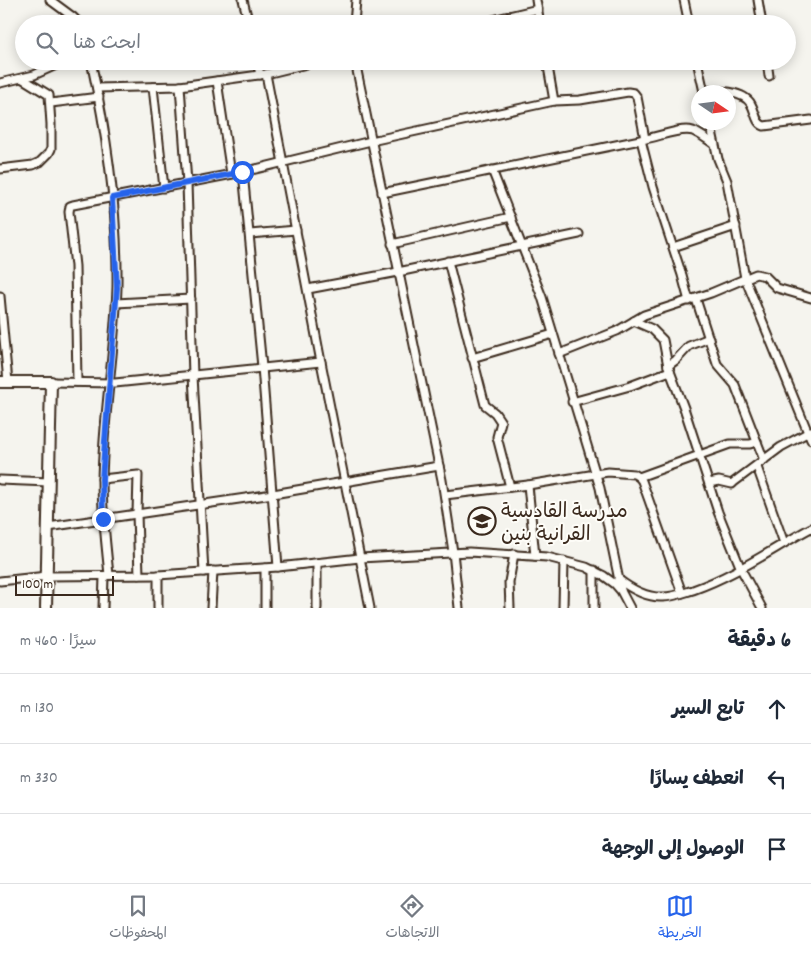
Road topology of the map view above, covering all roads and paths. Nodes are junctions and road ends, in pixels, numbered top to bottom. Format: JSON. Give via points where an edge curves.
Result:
{"nodes":[{"id":1,"x":50,"y":0,"type":"edge"},
{"id":2,"x":243,"y":0,"type":"edge"},
{"id":3,"x":356,"y":0,"type":"edge"},
{"id":4,"x":536,"y":0,"type":"edge"},
{"id":5,"x":684,"y":0,"type":"edge"},
{"id":6,"x":758,"y":0,"type":"edge"},
{"id":7,"x":538,"y":9,"type":"junction"},
{"id":8,"x":69,"y":15,"type":"edge"},
{"id":9,"x":246,"y":15,"type":"edge"},
{"id":10,"x":355,"y":15,"type":"edge"},
{"id":11,"x":513,"y":15,"type":"edge"},
{"id":12,"x":539,"y":15,"type":"edge"},
{"id":13,"x":687,"y":15,"type":"edge"},
{"id":14,"x":760,"y":15,"type":"edge"},
{"id":15,"x":44,"y":70,"type":"edge"},
{"id":16,"x":93,"y":70,"type":"edge"},
{"id":17,"x":261,"y":70,"type":"edge"},
{"id":18,"x":283,"y":70,"type":"edge"},
{"id":19,"x":357,"y":70,"type":"edge"},
{"id":20,"x":549,"y":70,"type":"edge"},
{"id":21,"x":699,"y":70,"type":"edge"},
{"id":22,"x":768,"y":70,"type":"edge"},
{"id":23,"x":263,"y":75,"type":"junction"},
{"id":24,"x":769,"y":76,"type":"dead end"},
{"id":25,"x":23,"y":79,"type":"junction"},
{"id":26,"x":217,"y":81,"type":"junction"},
{"id":27,"x":0,"y":83,"type":"edge"},
{"id":28,"x":702,"y":85,"type":"edge"},
{"id":29,"x":180,"y":86,"type":"junction"},
{"id":30,"x":153,"y":87,"type":"junction"},
{"id":31,"x":97,"y":88,"type":"junction"},
{"id":32,"x":736,"y":95,"type":"edge"},
{"id":33,"x":99,"y":97,"type":"junction"},
{"id":34,"x":554,"y":101,"type":"junction"},
{"id":35,"x":51,"y":103,"type":"junction"},
{"id":36,"x":811,"y":120,"type":"edge"},
{"id":37,"x":711,"y":130,"type":"edge"},
{"id":38,"x":643,"y":139,"type":"junction"},
{"id":39,"x":371,"y":141,"type":"junction"},
{"id":40,"x":714,"y":144,"type":"junction"},
{"id":41,"x":283,"y":162,"type":"junction"},
{"id":42,"x":0,"y":169,"type":"edge"},
{"id":43,"x":492,"y":170,"type":"junction"},
{"id":44,"x":242,"y":172,"type":"junction"},
{"id":45,"x":231,"y":174,"type":"junction"},
{"id":46,"x":188,"y":183,"type":"junction"},
{"id":47,"x":164,"y":188,"type":"junction"},
{"id":48,"x":382,"y":193,"type":"junction"},
{"id":49,"x":112,"y":198,"type":"junction"},
{"id":50,"x":511,"y":217,"type":"junction"},
{"id":51,"x":736,"y":226,"type":"junction"},
{"id":52,"x":296,"y":230,"type":"junction"},
{"id":53,"x":250,"y":234,"type":"junction"},
{"id":54,"x":579,"y":234,"type":"dead end"},
{"id":55,"x":392,"y":244,"type":"junction"},
{"id":56,"x":523,"y":246,"type":"junction"},
{"id":57,"x":673,"y":247,"type":"junction"},
{"id":58,"x":448,"y":261,"type":"junction"},
{"id":59,"x":398,"y":272,"type":"junction"},
{"id":60,"x":746,"y":278,"type":"junction"},
{"id":61,"x":308,"y":289,"type":"junction"},
{"id":62,"x":0,"y":296,"type":"edge"},
{"id":63,"x":811,"y":298,"type":"edge"},
{"id":64,"x":191,"y":299,"type":"junction"},
{"id":65,"x":693,"y":300,"type":"junction"},
{"id":66,"x":116,"y":303,"type":"junction"},
{"id":67,"x":634,"y":321,"type":"junction"},
{"id":68,"x":553,"y":334,"type":"junction"},
{"id":69,"x":709,"y":338,"type":"junction"},
{"id":70,"x":559,"y":354,"type":"junction"},
{"id":71,"x":472,"y":358,"type":"junction"},
{"id":72,"x":321,"y":362,"type":"junction"},
{"id":73,"x":262,"y":367,"type":"junction"},
{"id":74,"x":669,"y":368,"type":"junction"},
{"id":75,"x":193,"y":376,"type":"junction"},
{"id":76,"x":4,"y":382,"type":"edge"},
{"id":77,"x":51,"y":382,"type":"junction"},
{"id":78,"x":77,"y":382,"type":"junction"},
{"id":79,"x":108,"y":383,"type":"junction"},
{"id":80,"x":572,"y":402,"type":"junction"},
{"id":81,"x":809,"y":431,"type":"edge"},
{"id":82,"x":811,"y":440,"type":"edge"},
{"id":83,"x":757,"y":442,"type":"junction"},
{"id":84,"x":700,"y":456,"type":"junction"},
{"id":85,"x":764,"y":460,"type":"junction"},
{"id":86,"x":439,"y":466,"type":"junction"},
{"id":87,"x":757,"y":467,"type":"junction"},
{"id":88,"x":596,"y":474,"type":"junction"},
{"id":89,"x":639,"y":477,"type":"junction"},
{"id":90,"x":102,"y":479,"type":"junction"},
{"id":91,"x":0,"y":480,"type":"edge"},
{"id":92,"x":49,"y":482,"type":"junction"},
{"id":93,"x":345,"y":482,"type":"junction"},
{"id":94,"x":709,"y":483,"type":"junction"},
{"id":95,"x":528,"y":485,"type":"junction"},
{"id":96,"x":510,"y":487,"type":"junction"},
{"id":97,"x":272,"y":494,"type":"junction"},
{"id":98,"x":445,"y":495,"type":"junction"},
{"id":99,"x":200,"y":504,"type":"junction"},
{"id":100,"x":137,"y":514,"type":"junction"},
{"id":101,"x":103,"y":519,"type":"junction"},
{"id":102,"x":48,"y":527,"type":"junction"},
{"id":103,"x":811,"y":528,"type":"edge"},
{"id":104,"x":784,"y":543,"type":"junction"},
{"id":105,"x":453,"y":552,"type":"junction"},
{"id":106,"x":514,"y":554,"type":"junction"},
{"id":107,"x":535,"y":556,"type":"junction"},
{"id":108,"x":360,"y":558,"type":"junction"},
{"id":109,"x":564,"y":561,"type":"junction"},
{"id":110,"x":317,"y":563,"type":"junction"},
{"id":111,"x":278,"y":567,"type":"junction"},
{"id":112,"x":265,"y":568,"type":"junction"},
{"id":113,"x":742,"y":569,"type":"junction"},
{"id":114,"x":594,"y":570,"type":"junction"},
{"id":115,"x":213,"y":571,"type":"junction"},
{"id":116,"x":204,"y":572,"type":"junction"},
{"id":117,"x":158,"y":575,"type":"junction"},
{"id":118,"x":47,"y":576,"type":"junction"},
{"id":119,"x":107,"y":576,"type":"junction"},
{"id":120,"x":139,"y":576,"type":"junction"},
{"id":121,"x":618,"y":579,"type":"junction"},
{"id":122,"x":0,"y":581,"type":"edge"},
{"id":123,"x":621,"y":591,"type":"junction"},
{"id":124,"x":682,"y":593,"type":"junction"},
{"id":125,"x":46,"y":608,"type":"edge"},
{"id":126,"x":103,"y":608,"type":"edge"},
{"id":127,"x":158,"y":608,"type":"edge"},
{"id":128,"x":211,"y":608,"type":"edge"},
{"id":129,"x":265,"y":608,"type":"edge"},
{"id":130,"x":317,"y":608,"type":"edge"},
{"id":131,"x":370,"y":608,"type":"edge"},
{"id":132,"x":459,"y":608,"type":"edge"},
{"id":133,"x":510,"y":608,"type":"edge"},
{"id":134,"x":563,"y":608,"type":"edge"},
{"id":135,"x":594,"y":608,"type":"edge"},
{"id":136,"x":630,"y":608,"type":"edge"},
{"id":137,"x":762,"y":608,"type":"edge"}],
"edges":[{"from":1,"to":8,"type":"street"},
{"from":2,"to":9,"type":"street"},
{"from":3,"to":10,"type":"street"},
{"from":4,"to":7,"type":"street"},
{"from":5,"to":13,"type":"street"},
{"from":6,"to":14,"type":"street"},
{"from":7,"to":11,"type":"street"},
{"from":7,"to":12,"type":"street"},
{"from":15,"to":25,"type":"street"},
{"from":16,"to":31,"type":"street"},
{"from":17,"to":23,"type":"street"},
{"from":18,"to":23,"type":"street"},
{"from":19,"to":39,"type":"street"},
{"from":20,"to":34,"type":"street"},
{"from":21,"to":28,"type":"street"},
{"from":22,"to":24,"type":"street"},
{"from":23,"to":26,"type":"street"},
{"from":23,"to":41,"type":"street"},
{"from":25,"to":27,"type":"street"},
{"from":25,"to":35,"type":"street","via":[[46,92]]},
{"from":26,"to":29,"type":"street"},
{"from":26,"to":45,"type":"street"},
{"from":29,"to":30,"type":"street"},
{"from":29,"to":46,"type":"street"},
{"from":30,"to":31,"type":"street"},
{"from":30,"to":47,"type":"street"},
{"from":31,"to":33,"type":"street"},
{"from":32,"to":36,"type":"street","via":[[751,102],[760,125]]},
{"from":33,"to":35,"type":"street"},
{"from":33,"to":49,"type":"street"},
{"from":34,"to":38,"type":"street","via":[[634,93]]},
{"from":34,"to":39,"type":"street"},
{"from":35,"to":42,"type":"street","via":[[49,152],[33,165]]},
{"from":37,"to":40,"type":"street"},
{"from":38,"to":40,"type":"street","via":[[689,130]]},
{"from":38,"to":43,"type":"street"},
{"from":38,"to":57,"type":"street","via":[[653,187]]},
{"from":39,"to":41,"type":"street"},
{"from":39,"to":48,"type":"street"},
{"from":40,"to":51,"type":"street","via":[[728,181]]},
{"from":41,"to":44,"type":"street"},
{"from":41,"to":52,"type":"street"},
{"from":43,"to":48,"type":"street"},
{"from":43,"to":50,"type":"street"},
{"from":44,"to":45,"type":"street"},
{"from":44,"to":53,"type":"street"},
{"from":45,"to":46,"type":"street"},
{"from":46,"to":47,"type":"street"},
{"from":46,"to":64,"type":"street"},
{"from":47,"to":49,"type":"street"},
{"from":48,"to":55,"type":"street"},
{"from":49,"to":66,"type":"street"},
{"from":49,"to":78,"type":"street","via":[[76,204],[69,209],[75,266]]},
{"from":50,"to":55,"type":"street"},
{"from":50,"to":56,"type":"street"},
{"from":51,"to":57,"type":"street"},
{"from":51,"to":60,"type":"street"},
{"from":52,"to":53,"type":"street"},
{"from":52,"to":61,"type":"street"},
{"from":53,"to":73,"type":"street"},
{"from":54,"to":56,"type":"street"},
{"from":55,"to":59,"type":"street"},
{"from":56,"to":58,"type":"street"},
{"from":56,"to":68,"type":"street"},
{"from":57,"to":65,"type":"street"},
{"from":58,"to":59,"type":"street"},
{"from":58,"to":71,"type":"street"},
{"from":59,"to":61,"type":"street"},
{"from":59,"to":86,"type":"street"},
{"from":60,"to":63,"type":"street","via":[[762,274],[777,288]]},
{"from":60,"to":65,"type":"street"},
{"from":60,"to":81,"type":"street"},
{"from":61,"to":72,"type":"street"},
{"from":62,"to":76,"type":"street"},
{"from":64,"to":66,"type":"street"},
{"from":64,"to":75,"type":"street"},
{"from":65,"to":67,"type":"street"},
{"from":65,"to":69,"type":"street"},
{"from":66,"to":79,"type":"street"},
{"from":67,"to":70,"type":"street"},
{"from":67,"to":74,"type":"street","via":[[652,329],[663,340]]},
{"from":68,"to":70,"type":"street"},
{"from":68,"to":71,"type":"street"},
{"from":69,"to":74,"type":"street","via":[[689,346]]},
{"from":69,"to":83,"type":"street","via":[[717,364],[739,393]]},
{"from":70,"to":80,"type":"street"},
{"from":71,"to":96,"type":"street","via":[[485,405],[501,422],[497,437]]},
{"from":72,"to":73,"type":"street"},
{"from":72,"to":93,"type":"street"},
{"from":73,"to":75,"type":"street"},
{"from":73,"to":97,"type":"street"},
{"from":74,"to":80,"type":"street","via":[[630,386]]},
{"from":74,"to":84,"type":"street"},
{"from":75,"to":79,"type":"street"},
{"from":75,"to":99,"type":"street"},
{"from":76,"to":77,"type":"street"},
{"from":77,"to":78,"type":"street"},
{"from":77,"to":92,"type":"street"},
{"from":78,"to":79,"type":"street"},
{"from":79,"to":90,"type":"street"},
{"from":80,"to":88,"type":"street"},
{"from":81,"to":82,"type":"street"},
{"from":81,"to":85,"type":"street","via":[[784,444]]},
{"from":83,"to":84,"type":"street","via":[[730,444]]},
{"from":83,"to":85,"type":"street"},
{"from":84,"to":89,"type":"street"},
{"from":84,"to":94,"type":"street"},
{"from":85,"to":87,"type":"street"},
{"from":86,"to":93,"type":"street"},
{"from":86,"to":98,"type":"street"},
{"from":87,"to":94,"type":"street","via":[[732,484]]},
{"from":87,"to":104,"type":"street"},
{"from":88,"to":89,"type":"street","via":[[620,472]]},
{"from":88,"to":95,"type":"street"},
{"from":88,"to":121,"type":"street"},
{"from":89,"to":124,"type":"street"},
{"from":90,"to":100,"type":"street","via":[[138,475]]},
{"from":90,"to":101,"type":"street"},
{"from":91,"to":92,"type":"street"},
{"from":92,"to":102,"type":"street"},
{"from":93,"to":97,"type":"street"},
{"from":93,"to":108,"type":"street"},
{"from":94,"to":113,"type":"street"},
{"from":95,"to":96,"type":"street"},
{"from":95,"to":107,"type":"street"},
{"from":96,"to":98,"type":"street"},
{"from":97,"to":99,"type":"street"},
{"from":97,"to":111,"type":"street"},
{"from":98,"to":105,"type":"street"},
{"from":99,"to":100,"type":"street"},
{"from":99,"to":116,"type":"street"},
{"from":100,"to":101,"type":"street"},
{"from":100,"to":120,"type":"street"},
{"from":101,"to":102,"type":"street"},
{"from":101,"to":119,"type":"street"},
{"from":102,"to":118,"type":"street"},
{"from":103,"to":104,"type":"street"},
{"from":104,"to":113,"type":"street"},
{"from":105,"to":106,"type":"street"},
{"from":105,"to":108,"type":"street"},
{"from":105,"to":132,"type":"street"},
{"from":106,"to":107,"type":"street"},
{"from":106,"to":133,"type":"street","via":[[509,582]]},
{"from":107,"to":109,"type":"street"},
{"from":108,"to":110,"type":"street"},
{"from":108,"to":131,"type":"street"},
{"from":109,"to":114,"type":"street"},
{"from":109,"to":134,"type":"street"},
{"from":110,"to":111,"type":"street"},
{"from":110,"to":130,"type":"street"},
{"from":111,"to":112,"type":"street"},
{"from":112,"to":115,"type":"street"},
{"from":112,"to":129,"type":"street"},
{"from":113,"to":124,"type":"street"},
{"from":113,"to":137,"type":"street"},
{"from":114,"to":123,"type":"street"},
{"from":114,"to":135,"type":"street"},
{"from":115,"to":116,"type":"street"},
{"from":115,"to":128,"type":"street"},
{"from":116,"to":117,"type":"street"},
{"from":117,"to":120,"type":"street"},
{"from":117,"to":127,"type":"street"},
{"from":118,"to":119,"type":"street"},
{"from":118,"to":122,"type":"street"},
{"from":118,"to":125,"type":"street"},
{"from":119,"to":120,"type":"street"},
{"from":119,"to":126,"type":"street"},
{"from":121,"to":123,"type":"street"},
{"from":121,"to":124,"type":"street","via":[[650,596]]},
{"from":123,"to":136,"type":"street"}]}
